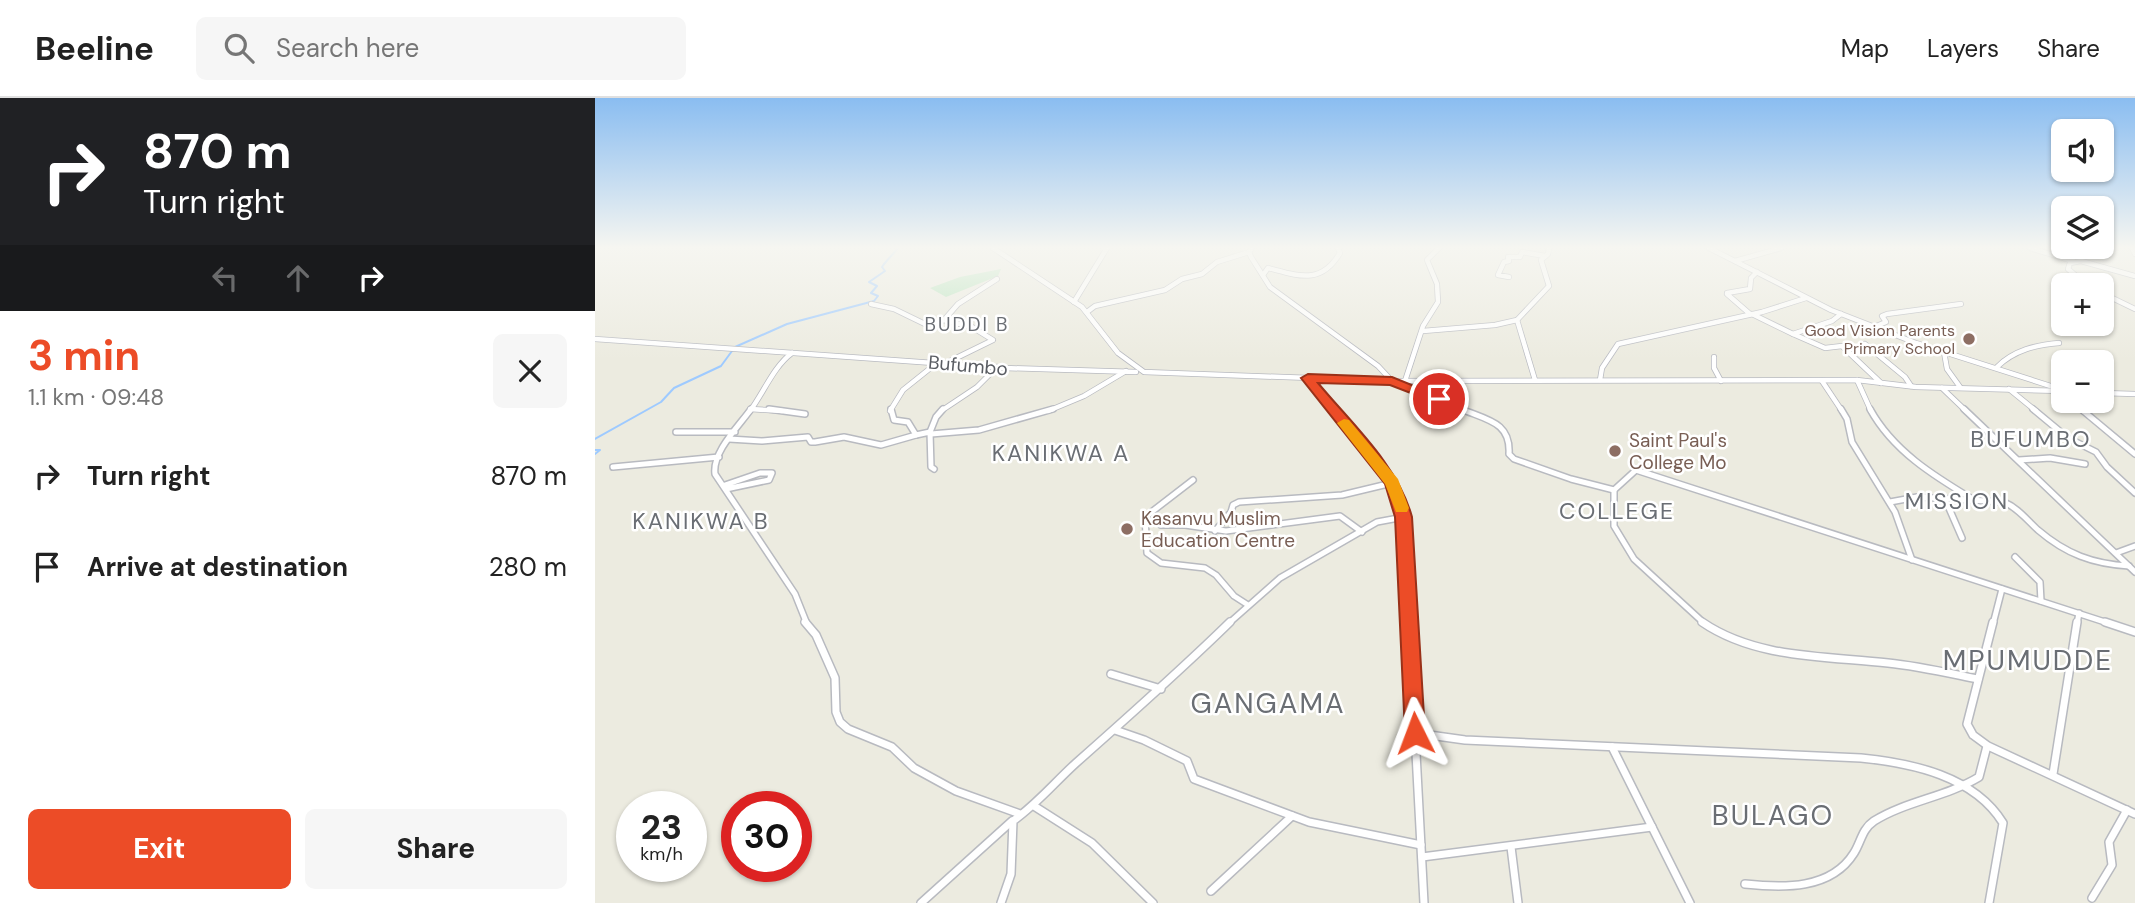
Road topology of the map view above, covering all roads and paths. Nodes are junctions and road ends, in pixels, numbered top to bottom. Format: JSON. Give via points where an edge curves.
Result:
{"nodes":[{"id":1,"x":986,"y":286,"type":"edge"},
{"id":2,"x":1049,"y":286,"type":"edge"},
{"id":3,"x":1084,"y":286,"type":"edge"},
{"id":4,"x":1171,"y":286,"type":"edge"},
{"id":5,"x":1269,"y":286,"type":"edge"},
{"id":6,"x":1437,"y":286,"type":"edge"},
{"id":7,"x":1549,"y":286,"type":"edge"},
{"id":8,"x":1750,"y":286,"type":"edge"},
{"id":9,"x":1783,"y":286,"type":"edge"},
{"id":10,"x":1806,"y":298,"type":"junction"},
{"id":11,"x":2114,"y":299,"type":"edge"},
{"id":12,"x":1074,"y":302,"type":"junction"},
{"id":13,"x":871,"y":304,"type":"dead end"},
{"id":14,"x":1961,"y":304,"type":"dead end"},
{"id":15,"x":2135,"y":309,"type":"edge"},
{"id":16,"x":1087,"y":312,"type":"junction"},
{"id":17,"x":1751,"y":314,"type":"junction"},
{"id":18,"x":1840,"y":314,"type":"junction"},
{"id":19,"x":944,"y":320,"type":"junction"},
{"id":20,"x":1517,"y":320,"type":"junction"},
{"id":21,"x":1874,"y":327,"type":"junction"},
{"id":22,"x":1423,"y":331,"type":"junction"},
{"id":23,"x":1793,"y":334,"type":"junction"},
{"id":24,"x":595,"y":339,"type":"edge"},
{"id":25,"x":2059,"y":343,"type":"dead end"},
{"id":26,"x":1865,"y":344,"type":"dead end"},
{"id":27,"x":1944,"y":352,"type":"junction"},
{"id":28,"x":792,"y":353,"type":"junction"},
{"id":29,"x":1714,"y":357,"type":"dead end"},
{"id":30,"x":938,"y":362,"type":"junction"},
{"id":31,"x":946,"y":363,"type":"junction"},
{"id":32,"x":997,"y":367,"type":"junction"},
{"id":33,"x":1997,"y":367,"type":"junction"},
{"id":34,"x":1126,"y":371,"type":"junction"},
{"id":35,"x":1144,"y":372,"type":"junction"},
{"id":36,"x":1308,"y":378,"type":"junction"},
{"id":37,"x":1535,"y":380,"type":"junction"},
{"id":38,"x":1600,"y":380,"type":"junction"},
{"id":39,"x":1857,"y":380,"type":"junction"},
{"id":40,"x":1392,"y":381,"type":"junction"},
{"id":41,"x":1405,"y":381,"type":"junction"},
{"id":42,"x":1721,"y":381,"type":"junction"},
{"id":43,"x":1822,"y":381,"type":"junction"},
{"id":44,"x":1881,"y":383,"type":"junction"},
{"id":45,"x":1911,"y":386,"type":"junction"},
{"id":46,"x":1941,"y":387,"type":"junction"},
{"id":47,"x":1960,"y":387,"type":"junction"},
{"id":48,"x":2051,"y":387,"type":"edge"},
{"id":49,"x":2009,"y":389,"type":"junction"},
{"id":50,"x":2051,"y":391,"type":"edge"},
{"id":51,"x":2114,"y":394,"type":"edge"},
{"id":52,"x":2125,"y":394,"type":"joint"},
{"id":53,"x":2135,"y":394,"type":"edge"},
{"id":54,"x":750,"y":409,"type":"junction"},
{"id":55,"x":2085,"y":413,"type":"edge"},
{"id":56,"x":805,"y":414,"type":"dead end"},
{"id":57,"x":676,"y":432,"type":"dead end"},
{"id":58,"x":735,"y":432,"type":"junction"},
{"id":59,"x":930,"y":433,"type":"junction"},
{"id":60,"x":916,"y":435,"type":"junction"},
{"id":61,"x":729,"y":439,"type":"junction"},
{"id":62,"x":2135,"y":454,"type":"edge"},
{"id":63,"x":719,"y":457,"type":"junction"},
{"id":64,"x":2018,"y":460,"type":"junction"},
{"id":65,"x":2085,"y":464,"type":"dead end"},
{"id":66,"x":613,"y":467,"type":"dead end"},
{"id":67,"x":934,"y":469,"type":"dead end"},
{"id":68,"x":1193,"y":480,"type":"dead end"},
{"id":69,"x":1392,"y":483,"type":"junction"},
{"id":70,"x":726,"y":487,"type":"junction"},
{"id":71,"x":1614,"y":490,"type":"junction"},
{"id":72,"x":2135,"y":493,"type":"edge"},
{"id":73,"x":1945,"y":499,"type":"junction"},
{"id":74,"x":1974,"y":500,"type":"junction"},
{"id":75,"x":1890,"y":502,"type":"junction"},
{"id":76,"x":1403,"y":517,"type":"junction"},
{"id":77,"x":1161,"y":525,"type":"dead end"},
{"id":78,"x":1216,"y":531,"type":"junction"},
{"id":79,"x":1362,"y":532,"type":"junction"},
{"id":80,"x":1962,"y":538,"type":"dead end"},
{"id":81,"x":2135,"y":545,"type":"edge"},
{"id":82,"x":2116,"y":553,"type":"junction"},
{"id":83,"x":2015,"y":557,"type":"dead end"},
{"id":84,"x":1912,"y":560,"type":"junction"},
{"id":85,"x":2129,"y":566,"type":"junction"},
{"id":86,"x":2135,"y":572,"type":"edge"},
{"id":87,"x":2002,"y":589,"type":"junction"},
{"id":88,"x":2041,"y":601,"type":"junction"},
{"id":89,"x":1248,"y":605,"type":"junction"},
{"id":90,"x":2078,"y":613,"type":"junction"},
{"id":91,"x":2135,"y":632,"type":"edge"},
{"id":92,"x":1111,"y":674,"type":"dead end"},
{"id":93,"x":1978,"y":679,"type":"junction"},
{"id":94,"x":1161,"y":689,"type":"junction"},
{"id":95,"x":1115,"y":730,"type":"junction"},
{"id":96,"x":1415,"y":733,"type":"junction"},
{"id":97,"x":1987,"y":746,"type":"junction"},
{"id":98,"x":1612,"y":747,"type":"junction"},
{"id":99,"x":2053,"y":774,"type":"junction"},
{"id":100,"x":1967,"y":786,"type":"junction"},
{"id":101,"x":1034,"y":806,"type":"junction"},
{"id":102,"x":2131,"y":812,"type":"edge"},
{"id":103,"x":1020,"y":814,"type":"junction"},
{"id":104,"x":1292,"y":816,"type":"junction"},
{"id":105,"x":1013,"y":821,"type":"junction"},
{"id":106,"x":1652,"y":827,"type":"junction"},
{"id":107,"x":1421,"y":845,"type":"junction"},
{"id":108,"x":1511,"y":846,"type":"junction"},
{"id":109,"x":1422,"y":857,"type":"junction"},
{"id":110,"x":1745,"y":884,"type":"dead end"},
{"id":111,"x":1211,"y":891,"type":"dead end"},
{"id":112,"x":2092,"y":898,"type":"dead end"},
{"id":113,"x":921,"y":903,"type":"edge"},
{"id":114,"x":1001,"y":903,"type":"edge"},
{"id":115,"x":1153,"y":903,"type":"edge"},
{"id":116,"x":1424,"y":903,"type":"edge"},
{"id":117,"x":1518,"y":903,"type":"edge"},
{"id":118,"x":1690,"y":903,"type":"edge"},
{"id":119,"x":1989,"y":903,"type":"edge"}],
"edges":[{"from":1,"to":19,"type":"street","via":[[947,312]]},
{"from":2,"to":12,"type":"street"},
{"from":3,"to":12,"type":"street"},
{"from":4,"to":16,"type":"street"},
{"from":5,"to":40,"type":"street"},
{"from":6,"to":22,"type":"street","via":[[1438,302]]},
{"from":7,"to":20,"type":"street"},
{"from":8,"to":17,"type":"street","via":[[1727,293]]},
{"from":9,"to":10,"type":"street"},
{"from":10,"to":17,"type":"street"},
{"from":10,"to":18,"type":"street"},
{"from":11,"to":15,"type":"street"},
{"from":12,"to":16,"type":"street"},
{"from":13,"to":19,"type":"street","via":[[927,325]]},
{"from":14,"to":21,"type":"street","via":[[1887,314],[1882,316],[1886,322]]},
{"from":16,"to":35,"type":"street","via":[[1126,364]]},
{"from":17,"to":23,"type":"street"},
{"from":17,"to":38,"type":"street","via":[[1618,344],[1602,368]]},
{"from":18,"to":21,"type":"street"},
{"from":18,"to":23,"type":"street"},
{"from":19,"to":31,"type":"street","via":[[972,327],[993,340]]},
{"from":20,"to":22,"type":"street"},
{"from":20,"to":37,"type":"street"},
{"from":21,"to":27,"type":"street"},
{"from":22,"to":41,"type":"street"},
{"from":23,"to":44,"type":"street","via":[[1825,348],[1842,346]]},
{"from":24,"to":28,"type":"street","name":"Bufumbo"},
{"from":25,"to":33,"type":"street","via":[[2032,347]]},
{"from":26,"to":45,"type":"street"},
{"from":27,"to":33,"type":"street"},
{"from":27,"to":47,"type":"street","via":[[1947,369]]},
{"from":28,"to":30,"type":"street","name":"Bufumbo"},
{"from":28,"to":54,"type":"street","via":[[779,362]]},
{"from":29,"to":42,"type":"street"},
{"from":30,"to":31,"type":"street","name":"Bufumbo"},
{"from":30,"to":60,"type":"street","via":[[891,406],[890,416],[908,422]]},
{"from":31,"to":32,"type":"street","name":"Bufumbo"},
{"from":32,"to":34,"type":"street","name":"Bufumbo"},
{"from":32,"to":59,"type":"street","via":[[980,385],[936,415]]},
{"from":33,"to":48,"type":"street"},
{"from":34,"to":35,"type":"street","name":"Bufumbo"},
{"from":34,"to":59,"type":"street","via":[[1101,390],[1029,418]]},
{"from":35,"to":36,"type":"street","name":"Bufumbo"},
{"from":36,"to":40,"type":"street","name":"Bufumbo"},
{"from":36,"to":69,"type":"street"},
{"from":37,"to":38,"type":"street","name":"Bufumbo"},
{"from":37,"to":41,"type":"street","name":"Bufumbo"},
{"from":38,"to":42,"type":"street","name":"Bufumbo"},
{"from":39,"to":43,"type":"street","name":"Bufumbo"},
{"from":39,"to":44,"type":"street","name":"Bufumbo"},
{"from":39,"to":74,"type":"street","via":[[1867,408],[1901,451]]},
{"from":40,"to":41,"type":"street","name":"Bufumbo"},
{"from":40,"to":71,"type":"street","via":[[1500,425],[1510,439],[1509,454],[1514,459]]},
{"from":42,"to":43,"type":"street","name":"Bufumbo"},
{"from":43,"to":75,"type":"street","via":[[1847,419],[1859,455]]},
{"from":44,"to":45,"type":"street","name":"Bufumbo"},
{"from":45,"to":46,"type":"street","name":"Bufumbo"},
{"from":46,"to":47,"type":"street","name":"Bufumbo"},
{"from":46,"to":64,"type":"street"},
{"from":47,"to":49,"type":"street","name":"Bufumbo"},
{"from":49,"to":50,"type":"street","name":"Bufumbo"},
{"from":49,"to":72,"type":"street","via":[[2068,438],[2096,452]]},
{"from":51,"to":52,"type":"street"},
{"from":52,"to":53,"type":"street"},
{"from":54,"to":56,"type":"street"},
{"from":54,"to":58,"type":"street"},
{"from":55,"to":62,"type":"street"},
{"from":57,"to":58,"type":"street"},
{"from":58,"to":61,"type":"street"},
{"from":59,"to":60,"type":"street"},
{"from":59,"to":67,"type":"street"},
{"from":60,"to":61,"type":"street","via":[[878,446],[841,437],[815,442],[808,437]]},
{"from":61,"to":63,"type":"street"},
{"from":63,"to":66,"type":"street"},
{"from":63,"to":70,"type":"street","via":[[714,471]]},
{"from":64,"to":65,"type":"street","via":[[2050,458]]},
{"from":64,"to":82,"type":"street"},
{"from":68,"to":89,"type":"street","via":[[1145,517],[1147,553],[1161,563],[1178,562],[1212,571],[1229,594]]},
{"from":69,"to":76,"type":"street"},
{"from":69,"to":78,"type":"street","via":[[1342,495],[1239,502]]},
{"from":70,"to":70,"type":"street","via":[[769,480],[772,473],[760,473]]},
{"from":70,"to":103,"type":"street","via":[[816,635],[831,666],[840,722],[892,747],[914,768],[949,788]]},
{"from":71,"to":84,"type":"street","via":[[1636,470]]},
{"from":71,"to":93,"type":"street","via":[[1614,526],[1634,559],[1703,623],[1727,638],[1780,652],[1892,663]]},
{"from":73,"to":74,"type":"street"},
{"from":73,"to":75,"type":"street","via":[[1912,497]]},
{"from":73,"to":80,"type":"street"},
{"from":74,"to":85,"type":"street","via":[[2008,503],[2057,547],[2085,561]]},
{"from":75,"to":84,"type":"street"},
{"from":76,"to":79,"type":"street","via":[[1383,520]]},
{"from":76,"to":96,"type":"street"},
{"from":77,"to":78,"type":"street"},
{"from":78,"to":79,"type":"street","via":[[1335,516],[1346,518]]},
{"from":79,"to":89,"type":"street","via":[[1290,572]]},
{"from":81,"to":82,"type":"street"},
{"from":82,"to":85,"type":"street"},
{"from":83,"to":88,"type":"street","via":[[2040,582]]},
{"from":84,"to":87,"type":"street"},
{"from":85,"to":86,"type":"street"},
{"from":87,"to":88,"type":"street"},
{"from":87,"to":93,"type":"street"},
{"from":88,"to":90,"type":"street"},
{"from":89,"to":94,"type":"street"},
{"from":90,"to":91,"type":"street"},
{"from":90,"to":99,"type":"street"},
{"from":92,"to":94,"type":"street"},
{"from":93,"to":97,"type":"street","via":[[1967,724]]},
{"from":94,"to":95,"type":"street"},
{"from":95,"to":101,"type":"street"},
{"from":95,"to":104,"type":"street","via":[[1187,761],[1194,779]]},
{"from":96,"to":98,"type":"street"},
{"from":96,"to":107,"type":"street"},
{"from":97,"to":99,"type":"street"},
{"from":97,"to":100,"type":"street","via":[[1982,772]]},
{"from":98,"to":100,"type":"street","via":[[1870,758]]},
{"from":98,"to":106,"type":"street"},
{"from":99,"to":102,"type":"street"},
{"from":100,"to":110,"type":"street","via":[[1870,823],[1854,854],[1829,876],[1775,887]]},
{"from":100,"to":119,"type":"street","via":[[1992,805],[2003,823]]},
{"from":101,"to":103,"type":"street"},
{"from":101,"to":115,"type":"street","via":[[1100,850]]},
{"from":102,"to":112,"type":"street","via":[[2109,842],[2112,865]]},
{"from":103,"to":105,"type":"street"},
{"from":104,"to":107,"type":"street"},
{"from":104,"to":111,"type":"street"},
{"from":105,"to":113,"type":"street"},
{"from":105,"to":114,"type":"street","via":[[1011,874]]},
{"from":106,"to":108,"type":"street"},
{"from":106,"to":118,"type":"street"},
{"from":107,"to":109,"type":"street"},
{"from":108,"to":109,"type":"street"},
{"from":108,"to":117,"type":"street"},
{"from":109,"to":116,"type":"street"}]}
